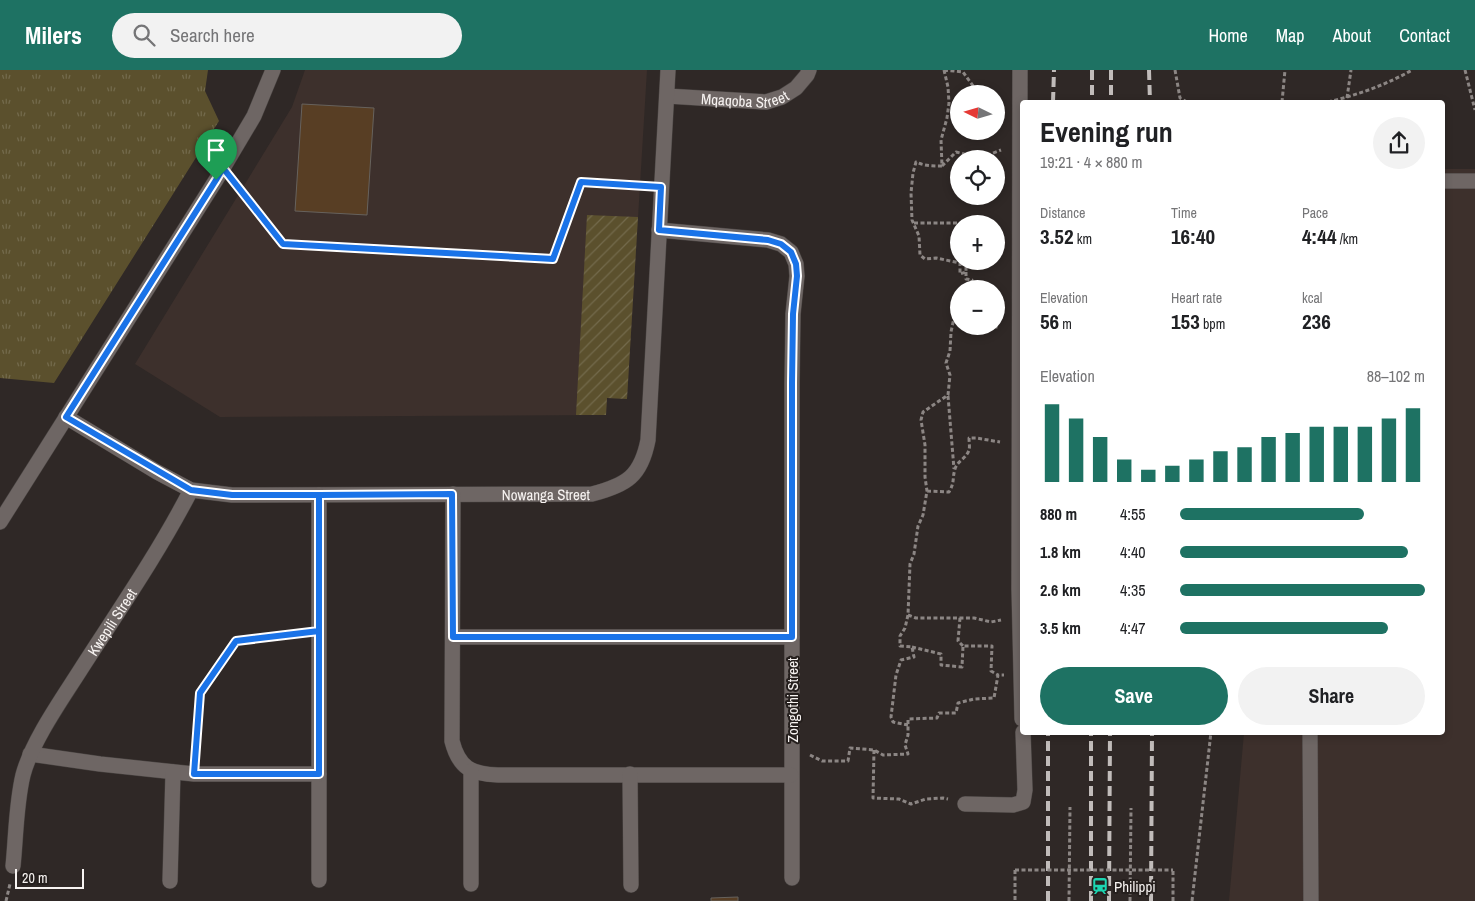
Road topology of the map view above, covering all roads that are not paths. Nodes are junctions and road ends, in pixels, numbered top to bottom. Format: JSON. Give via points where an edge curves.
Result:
{"nodes":[{"id":1,"x":273,"y":70,"type":"edge"},
{"id":2,"x":668,"y":70,"type":"edge"},
{"id":3,"x":809,"y":70,"type":"edge"},
{"id":4,"x":1020,"y":70,"type":"edge"},
{"id":5,"x":667,"y":96,"type":"junction"},
{"id":6,"x":1445,"y":181,"type":"edge"},
{"id":7,"x":1475,"y":182,"type":"edge"},
{"id":8,"x":659,"y":230,"type":"junction"},
{"id":9,"x":1020,"y":326,"type":"edge"},
{"id":10,"x":1020,"y":326,"type":"edge"},
{"id":11,"x":66,"y":417,"type":"junction"},
{"id":12,"x":1020,"y":441,"type":"edge"},
{"id":13,"x":1020,"y":441,"type":"edge"},
{"id":14,"x":191,"y":490,"type":"junction"},
{"id":15,"x":452,"y":494,"type":"junction"},
{"id":16,"x":319,"y":495,"type":"junction"},
{"id":17,"x":0,"y":522,"type":"edge"},
{"id":18,"x":1020,"y":622,"type":"edge"},
{"id":19,"x":453,"y":637,"type":"junction"},
{"id":20,"x":792,"y":637,"type":"junction"},
{"id":21,"x":1023,"y":735,"type":"edge"},
{"id":22,"x":1310,"y":735,"type":"edge"},
{"id":23,"x":30,"y":754,"type":"junction"},
{"id":24,"x":471,"y":771,"type":"junction"},
{"id":25,"x":173,"y":772,"type":"junction"},
{"id":26,"x":319,"y":774,"type":"junction"},
{"id":27,"x":630,"y":774,"type":"junction"},
{"id":28,"x":791,"y":775,"type":"junction"},
{"id":29,"x":965,"y":804,"type":"road end"},
{"id":30,"x":13,"y":866,"type":"dead end"},
{"id":31,"x":792,"y":878,"type":"dead end"},
{"id":32,"x":319,"y":880,"type":"dead end"},
{"id":33,"x":170,"y":881,"type":"dead end"},
{"id":34,"x":471,"y":884,"type":"dead end"},
{"id":35,"x":631,"y":885,"type":"dead end"},
{"id":36,"x":1311,"y":901,"type":"edge"}],
"edges":[{"from":1,"to":11,"type":"street","via":[[254,116],[223,168]]},
{"from":2,"to":5,"type":"street","name":"Nowanga Street"},
{"from":3,"to":5,"type":"street","name":"Mqaqoba Street","via":[[796,88],[766,102]]},
{"from":4,"to":9,"type":"street"},
{"from":5,"to":8,"type":"street","name":"Nowanga Street"},
{"from":6,"to":7,"type":"street"},
{"from":8,"to":15,"type":"street","name":"Nowanga Street","via":[[648,440],[645,457],[636,472],[610,490],[592,494]]},
{"from":8,"to":20,"type":"street","name":"Zongothi Street","via":[[768,240],[791,252],[796,264],[792,383]]},
{"from":10,"to":12,"type":"street"},
{"from":11,"to":14,"type":"street","name":"Nowanga Street"},
{"from":11,"to":17,"type":"street"},
{"from":13,"to":18,"type":"street"},
{"from":14,"to":16,"type":"street","name":"Nowanga Street","via":[[232,495]]},
{"from":14,"to":23,"type":"street","name":"Kwepili Street","via":[[164,540]]},
{"from":15,"to":16,"type":"street","name":"Nowanga Street"},
{"from":15,"to":19,"type":"street"},
{"from":16,"to":26,"type":"street"},
{"from":19,"to":20,"type":"street"},
{"from":19,"to":24,"type":"street","via":[[452,741],[456,754]]},
{"from":20,"to":28,"type":"street","name":"Zongothi Street"},
{"from":21,"to":29,"type":"street","via":[[1023,802],[1013,805]]},
{"from":22,"to":36,"type":"street"},
{"from":23,"to":25,"type":"street"},
{"from":23,"to":30,"type":"street","name":"Kwepili Street","via":[[20,791]]},
{"from":24,"to":27,"type":"street","via":[[498,775]]},
{"from":24,"to":34,"type":"street"},
{"from":25,"to":26,"type":"street"},
{"from":25,"to":33,"type":"street"},
{"from":26,"to":32,"type":"street"},
{"from":27,"to":28,"type":"street"},
{"from":27,"to":35,"type":"street"},
{"from":28,"to":31,"type":"street","name":"Zongothi Street"}]}
